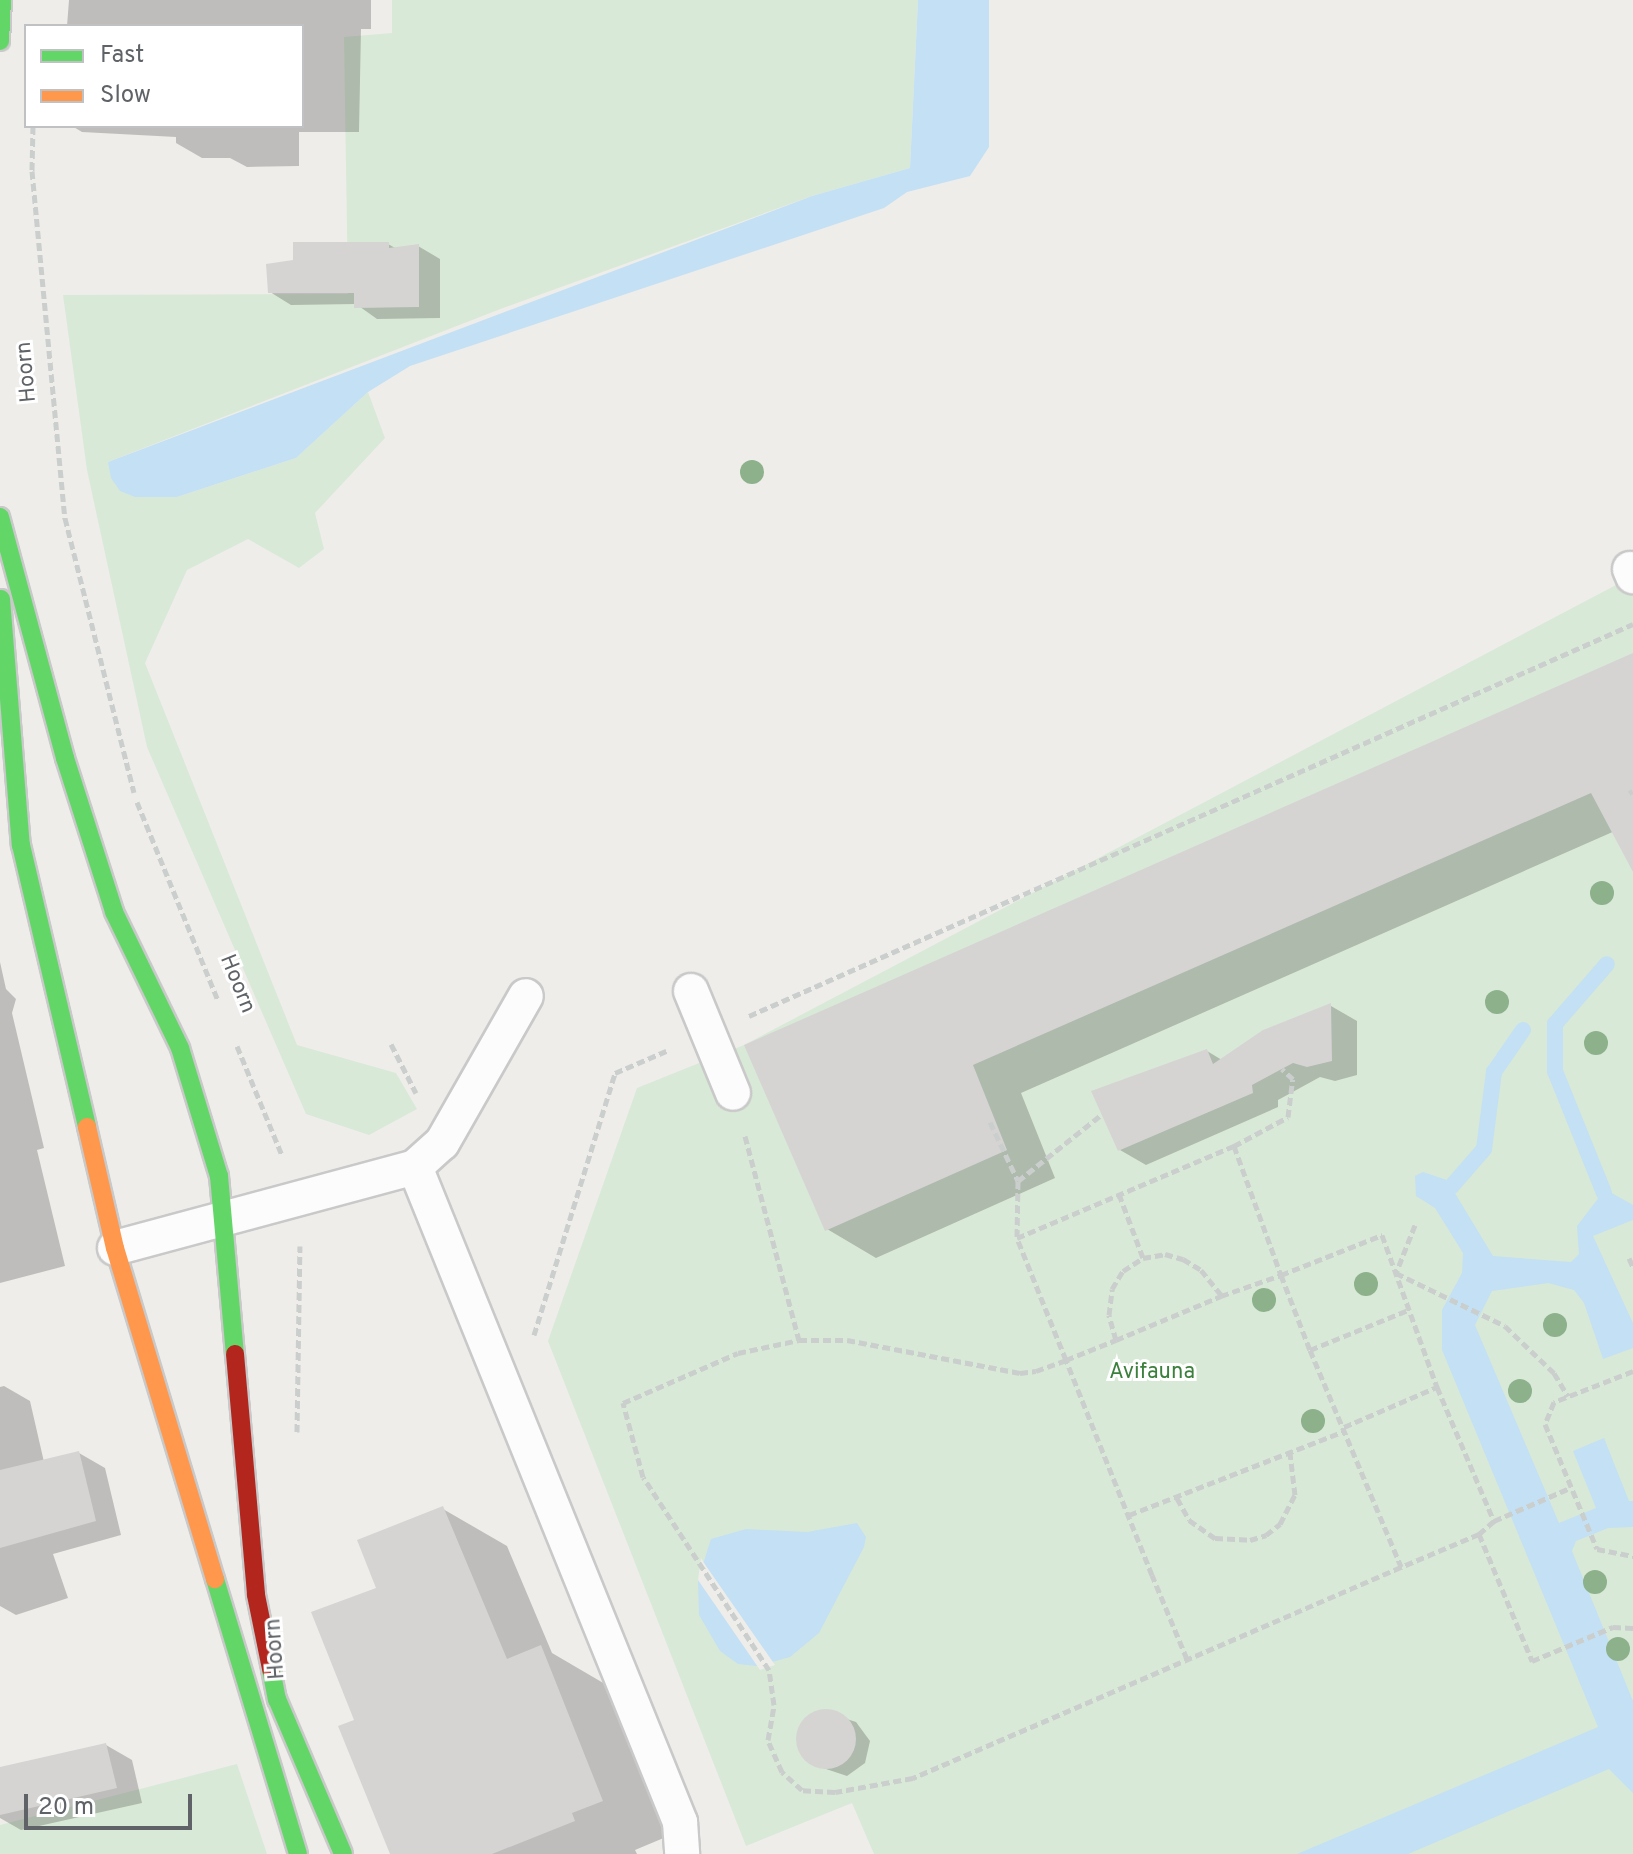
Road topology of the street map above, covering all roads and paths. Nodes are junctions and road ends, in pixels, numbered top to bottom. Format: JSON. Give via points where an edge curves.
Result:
{"nodes":[{"id":1,"x":2,"y":0,"type":"edge"},
{"id":2,"x":0,"y":41,"type":"edge"},
{"id":3,"x":33,"y":128,"type":"edge"},
{"id":4,"x":0,"y":517,"type":"edge"},
{"id":5,"x":0,"y":588,"type":"edge"},
{"id":6,"x":1633,"y":624,"type":"edge"},
{"id":7,"x":691,"y":991,"type":"dead end"},
{"id":8,"x":526,"y":996,"type":"dead end"},
{"id":9,"x":224,"y":1014,"type":"dead end"},
{"id":10,"x":706,"y":1034,"type":"junction"},
{"id":11,"x":235,"y":1042,"type":"dead end"},
{"id":12,"x":1282,"y":1069,"type":"dead end"},
{"id":13,"x":733,"y":1093,"type":"joint"},
{"id":14,"x":1101,"y":1115,"type":"dead end"},
{"id":15,"x":990,"y":1122,"type":"dead end"},
{"id":16,"x":1234,"y":1146,"type":"junction"},
{"id":17,"x":415,"y":1167,"type":"junction"},
{"id":18,"x":1018,"y":1181,"type":"junction"},
{"id":19,"x":1119,"y":1194,"type":"junction"},
{"id":20,"x":300,"y":1201,"type":"junction"},
{"id":21,"x":227,"y":1220,"type":"junction"},
{"id":22,"x":1415,"y":1225,"type":"dead end"},
{"id":23,"x":1017,"y":1238,"type":"junction"},
{"id":24,"x":115,"y":1248,"type":"junction"},
{"id":25,"x":1143,"y":1258,"type":"junction"},
{"id":26,"x":1396,"y":1273,"type":"junction"},
{"id":27,"x":1281,"y":1275,"type":"junction"},
{"id":28,"x":1221,"y":1296,"type":"junction"},
{"id":29,"x":1408,"y":1310,"type":"junction"},
{"id":30,"x":532,"y":1340,"type":"dead end"},
{"id":31,"x":799,"y":1340,"type":"junction"},
{"id":32,"x":1116,"y":1340,"type":"junction"},
{"id":33,"x":1310,"y":1350,"type":"junction"},
{"id":34,"x":1066,"y":1360,"type":"junction"},
{"id":35,"x":1633,"y":1371,"type":"edge"},
{"id":36,"x":1437,"y":1387,"type":"junction"},
{"id":37,"x":1568,"y":1396,"type":"junction"},
{"id":38,"x":1345,"y":1429,"type":"junction"},
{"id":39,"x":297,"y":1448,"type":"dead end"},
{"id":40,"x":1290,"y":1453,"type":"junction"},
{"id":41,"x":1570,"y":1488,"type":"junction"},
{"id":42,"x":1177,"y":1498,"type":"junction"},
{"id":43,"x":1129,"y":1515,"type":"junction"},
{"id":44,"x":1494,"y":1521,"type":"junction"},
{"id":45,"x":1479,"y":1534,"type":"junction"},
{"id":46,"x":1633,"y":1556,"type":"edge"},
{"id":47,"x":1401,"y":1567,"type":"junction"},
{"id":48,"x":1633,"y":1628,"type":"edge"},
{"id":49,"x":1187,"y":1659,"type":"junction"},
{"id":50,"x":298,"y":1854,"type":"edge"},
{"id":51,"x":343,"y":1854,"type":"edge"},
{"id":52,"x":682,"y":1854,"type":"edge"}],
"edges":[{"from":1,"to":2,"type":"main road"},
{"from":3,"to":9,"type":"path","name":"Hoorn","via":[[32,171],[65,518],[135,797]]},
{"from":4,"to":21,"type":"main road","name":"Hoorn","via":[[109,898],[180,1048]]},
{"from":5,"to":24,"type":"main road","name":"Hoorn","via":[[21,845]]},
{"from":6,"to":10,"type":"path"},
{"from":7,"to":10,"type":"lane"},
{"from":8,"to":17,"type":"lane","via":[[442,1143]]},
{"from":10,"to":13,"type":"lane"},
{"from":10,"to":30,"type":"path","via":[[615,1073]]},
{"from":11,"to":20,"type":"path","name":"Hoorn"},
{"from":12,"to":16,"type":"path","via":[[1293,1079],[1288,1117]]},
{"from":13,"to":31,"type":"path"},
{"from":14,"to":18,"type":"path"},
{"from":15,"to":18,"type":"path"},
{"from":16,"to":19,"type":"path"},
{"from":16,"to":27,"type":"path"},
{"from":17,"to":20,"type":"lane"},
{"from":17,"to":52,"type":"lane","via":[[680,1822]]},
{"from":18,"to":23,"type":"path"},
{"from":19,"to":23,"type":"path"},
{"from":19,"to":25,"type":"path"},
{"from":20,"to":21,"type":"lane"},
{"from":20,"to":39,"type":"path","name":"Hoorn"},
{"from":21,"to":24,"type":"lane"},
{"from":21,"to":51,"type":"main road","name":"Hoorn","via":[[256,1595],[277,1699]]},
{"from":22,"to":26,"type":"path"},
{"from":23,"to":34,"type":"path"},
{"from":24,"to":50,"type":"main road","name":"Hoorn"},
{"from":25,"to":28,"type":"path","via":[[1165,1254],[1183,1259],[1201,1270]]},
{"from":25,"to":32,"type":"path","via":[[1123,1271],[1112,1289],[1109,1315]]},
{"from":26,"to":27,"type":"path","via":[[1382,1235]]},
{"from":26,"to":29,"type":"path"},
{"from":26,"to":37,"type":"path","via":[[1485,1314],[1523,1340]]},
{"from":27,"to":28,"type":"path"},
{"from":27,"to":33,"type":"path"},
{"from":28,"to":32,"type":"path"},
{"from":29,"to":33,"type":"path"},
{"from":29,"to":36,"type":"path"},
{"from":31,"to":34,"type":"path","via":[[847,1340],[1020,1373]]},
{"from":31,"to":49,"type":"path","via":[[738,1353],[623,1403],[643,1477],[769,1670],[774,1705],[768,1740],[782,1772],[802,1790],[835,1792],[913,1778]]},
{"from":32,"to":34,"type":"path"},
{"from":33,"to":38,"type":"path"},
{"from":34,"to":43,"type":"path"},
{"from":35,"to":37,"type":"path"},
{"from":36,"to":38,"type":"path"},
{"from":36,"to":44,"type":"path"},
{"from":37,"to":41,"type":"path","via":[[1548,1408],[1545,1424]]},
{"from":38,"to":40,"type":"path"},
{"from":38,"to":47,"type":"path"},
{"from":40,"to":42,"type":"path"},
{"from":40,"to":42,"type":"path","via":[[1295,1495],[1280,1524],[1266,1535],[1250,1540],[1215,1538],[1189,1520]]},
{"from":41,"to":44,"type":"path"},
{"from":41,"to":46,"type":"path","via":[[1597,1549]]},
{"from":42,"to":43,"type":"path"},
{"from":43,"to":49,"type":"path"},
{"from":44,"to":45,"type":"path"},
{"from":45,"to":47,"type":"path"},
{"from":45,"to":48,"type":"path","via":[[1532,1661],[1602,1631],[1621,1625]]},
{"from":47,"to":49,"type":"path"}]}
